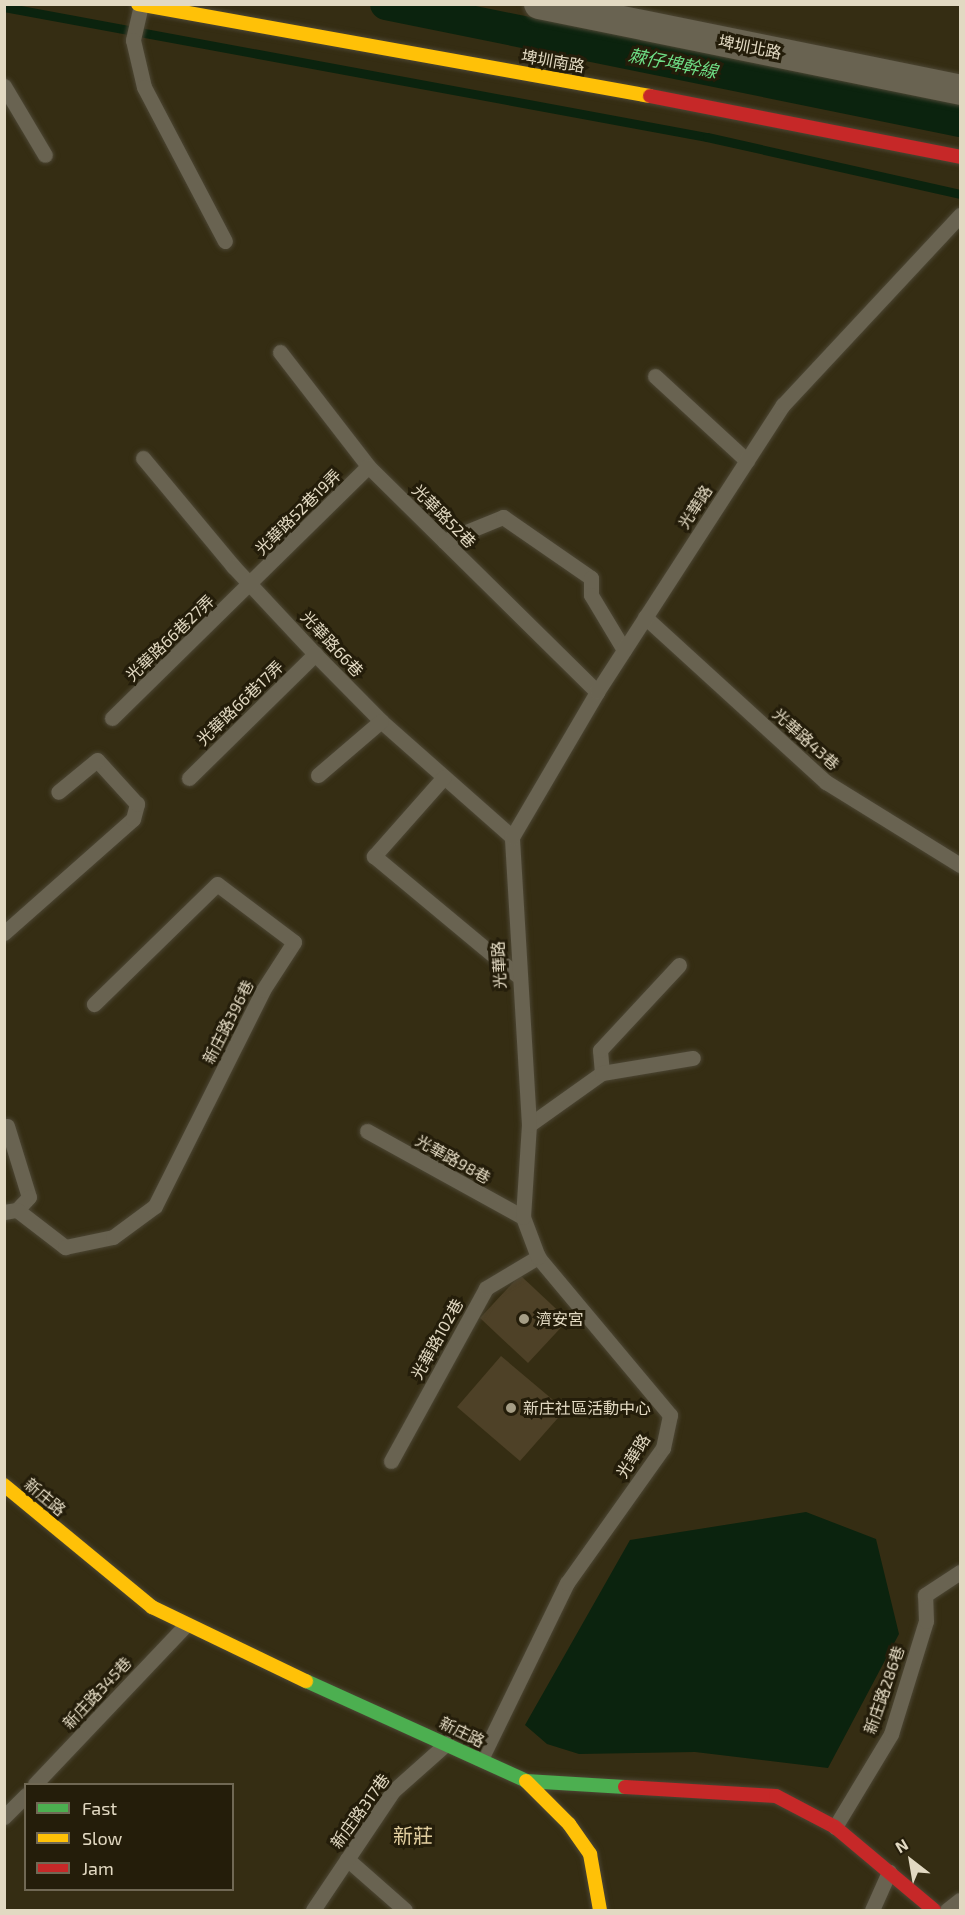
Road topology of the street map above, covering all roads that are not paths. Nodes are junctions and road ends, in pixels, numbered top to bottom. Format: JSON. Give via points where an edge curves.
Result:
{"nodes":[{"id":1,"x":539,"y":4,"type":"edge"},
{"id":2,"x":140,"y":5,"type":"edge"},
{"id":3,"x":4,"y":86,"type":"edge"},
{"id":4,"x":960,"y":90,"type":"edge"},
{"id":5,"x":45,"y":155,"type":"dead end"},
{"id":6,"x":960,"y":157,"type":"edge"},
{"id":7,"x":960,"y":215,"type":"edge"},
{"id":8,"x":225,"y":241,"type":"dead end"},
{"id":9,"x":280,"y":352,"type":"dead end"},
{"id":10,"x":654,"y":376,"type":"dead end"},
{"id":11,"x":143,"y":458,"type":"dead end"},
{"id":12,"x":747,"y":460,"type":"junction"},
{"id":13,"x":368,"y":466,"type":"junction"},
{"id":14,"x":444,"y":541,"type":"junction"},
{"id":15,"x":252,"y":583,"type":"junction"},
{"id":16,"x":645,"y":617,"type":"junction"},
{"id":17,"x":624,"y":650,"type":"junction"},
{"id":18,"x":315,"y":654,"type":"junction"},
{"id":19,"x":597,"y":692,"type":"junction"},
{"id":20,"x":112,"y":718,"type":"dead end"},
{"id":21,"x":381,"y":721,"type":"junction"},
{"id":22,"x":318,"y":775,"type":"dead end"},
{"id":23,"x":444,"y":777,"type":"junction"},
{"id":24,"x":189,"y":778,"type":"dead end"},
{"id":25,"x":58,"y":792,"type":"dead end"},
{"id":26,"x":513,"y":837,"type":"junction"},
{"id":27,"x":960,"y":865,"type":"edge"},
{"id":28,"x":4,"y":933,"type":"edge"},
{"id":29,"x":679,"y":965,"type":"dead end"},
{"id":30,"x":518,"y":975,"type":"junction"},
{"id":31,"x":94,"y":1004,"type":"dead end"},
{"id":32,"x":693,"y":1058,"type":"dead end"},
{"id":33,"x":602,"y":1073,"type":"junction"},
{"id":34,"x":529,"y":1125,"type":"junction"},
{"id":35,"x":7,"y":1126,"type":"dead end"},
{"id":36,"x":367,"y":1131,"type":"dead end"},
{"id":37,"x":11,"y":1211,"type":"edge"},
{"id":38,"x":523,"y":1217,"type":"junction"},
{"id":39,"x":538,"y":1257,"type":"junction"},
{"id":40,"x":391,"y":1461,"type":"dead end"},
{"id":41,"x":4,"y":1485,"type":"edge"},
{"id":42,"x":960,"y":1572,"type":"edge"},
{"id":43,"x":185,"y":1626,"type":"junction"},
{"id":44,"x":447,"y":1743,"type":"junction"},
{"id":45,"x":481,"y":1759,"type":"junction"},
{"id":46,"x":526,"y":1780,"type":"junction"},
{"id":47,"x":37,"y":1783,"type":"edge"},
{"id":48,"x":24,"y":1797,"type":"edge"},
{"id":49,"x":4,"y":1817,"type":"edge"},
{"id":50,"x":835,"y":1827,"type":"junction"},
{"id":51,"x":346,"y":1859,"type":"junction"},
{"id":52,"x":889,"y":1872,"type":"junction"},
{"id":53,"x":960,"y":1900,"type":"edge"},
{"id":54,"x":313,"y":1911,"type":"edge"},
{"id":55,"x":405,"y":1911,"type":"edge"},
{"id":56,"x":600,"y":1911,"type":"edge"},
{"id":57,"x":872,"y":1911,"type":"edge"},
{"id":58,"x":934,"y":1911,"type":"edge"},
{"id":59,"x":947,"y":1911,"type":"edge"}],
"edges":[{"from":1,"to":4,"type":"street","name":"埤圳北路"},
{"from":2,"to":6,"type":"street","name":"埤圳南路","via":[[556,77]]},
{"from":2,"to":8,"type":"lane","via":[[133,40],[144,87]]},
{"from":3,"to":5,"type":"lane"},
{"from":7,"to":12,"type":"lane","name":"光華路","via":[[783,405]]},
{"from":9,"to":13,"type":"lane","name":"光華路52巷"},
{"from":10,"to":12,"type":"lane"},
{"from":11,"to":15,"type":"lane","name":"光華路66巷","via":[[233,567]]},
{"from":12,"to":16,"type":"lane","name":"光華路"},
{"from":13,"to":14,"type":"lane","name":"光華路52巷"},
{"from":13,"to":15,"type":"lane","name":"光華路52巷19弄"},
{"from":14,"to":17,"type":"lane","via":[[503,517],[591,578],[591,595]]},
{"from":14,"to":19,"type":"lane","name":"光華路52巷"},
{"from":15,"to":18,"type":"lane","name":"光華路66巷"},
{"from":15,"to":20,"type":"lane","name":"光華路66巷27弄"},
{"from":16,"to":17,"type":"lane","name":"光華路"},
{"from":16,"to":27,"type":"lane","name":"光華路43巷","via":[[826,782]]},
{"from":17,"to":19,"type":"lane","name":"光華路"},
{"from":18,"to":21,"type":"lane","name":"光華路66巷"},
{"from":18,"to":24,"type":"lane","name":"光華路66巷17弄"},
{"from":19,"to":26,"type":"lane","name":"光華路"},
{"from":21,"to":22,"type":"lane"},
{"from":21,"to":23,"type":"lane","name":"光華路66巷"},
{"from":23,"to":26,"type":"lane","name":"光華路66巷"},
{"from":23,"to":30,"type":"lane","via":[[374,856]]},
{"from":25,"to":28,"type":"lane","via":[[97,760],[137,804],[133,819]]},
{"from":26,"to":30,"type":"lane","name":"光華路"},
{"from":29,"to":33,"type":"lane","via":[[600,1050]]},
{"from":30,"to":34,"type":"lane","name":"光華路"},
{"from":31,"to":37,"type":"lane","name":"新庄路396巷","via":[[217,884],[294,942],[263,990],[155,1206],[113,1237],[65,1247]]},
{"from":32,"to":33,"type":"lane"},
{"from":33,"to":34,"type":"lane"},
{"from":34,"to":38,"type":"lane","name":"光華路"},
{"from":35,"to":37,"type":"lane","via":[[29,1197]]},
{"from":36,"to":38,"type":"lane","name":"光華路98巷"},
{"from":38,"to":39,"type":"lane","name":"光華路"},
{"from":39,"to":40,"type":"lane","name":"光華路102巷","via":[[486,1288]]},
{"from":39,"to":45,"type":"lane","name":"光華路","via":[[670,1415],[663,1448],[567,1583]]},
{"from":41,"to":43,"type":"street","name":"新庄路","via":[[152,1607]]},
{"from":42,"to":50,"type":"lane","name":"新庄路286巷","via":[[925,1595],[926,1621],[891,1734]]},
{"from":43,"to":44,"type":"street","name":"新庄路"},
{"from":43,"to":47,"type":"lane","name":"新庄路345巷"},
{"from":44,"to":45,"type":"street","name":"新庄路"},
{"from":44,"to":51,"type":"lane","name":"新庄路317巷","via":[[393,1791]]},
{"from":45,"to":46,"type":"street","name":"新庄路"},
{"from":46,"to":50,"type":"street","name":"新庄路","via":[[776,1796]]},
{"from":46,"to":56,"type":"street","via":[[569,1824],[590,1854]]},
{"from":48,"to":49,"type":"lane"},
{"from":50,"to":52,"type":"street","name":"新庄路"},
{"from":51,"to":54,"type":"lane","name":"新庄路317巷"},
{"from":51,"to":55,"type":"lane"},
{"from":52,"to":57,"type":"lane"},
{"from":52,"to":58,"type":"street","name":"新庄路"},
{"from":53,"to":59,"type":"lane"}]}
